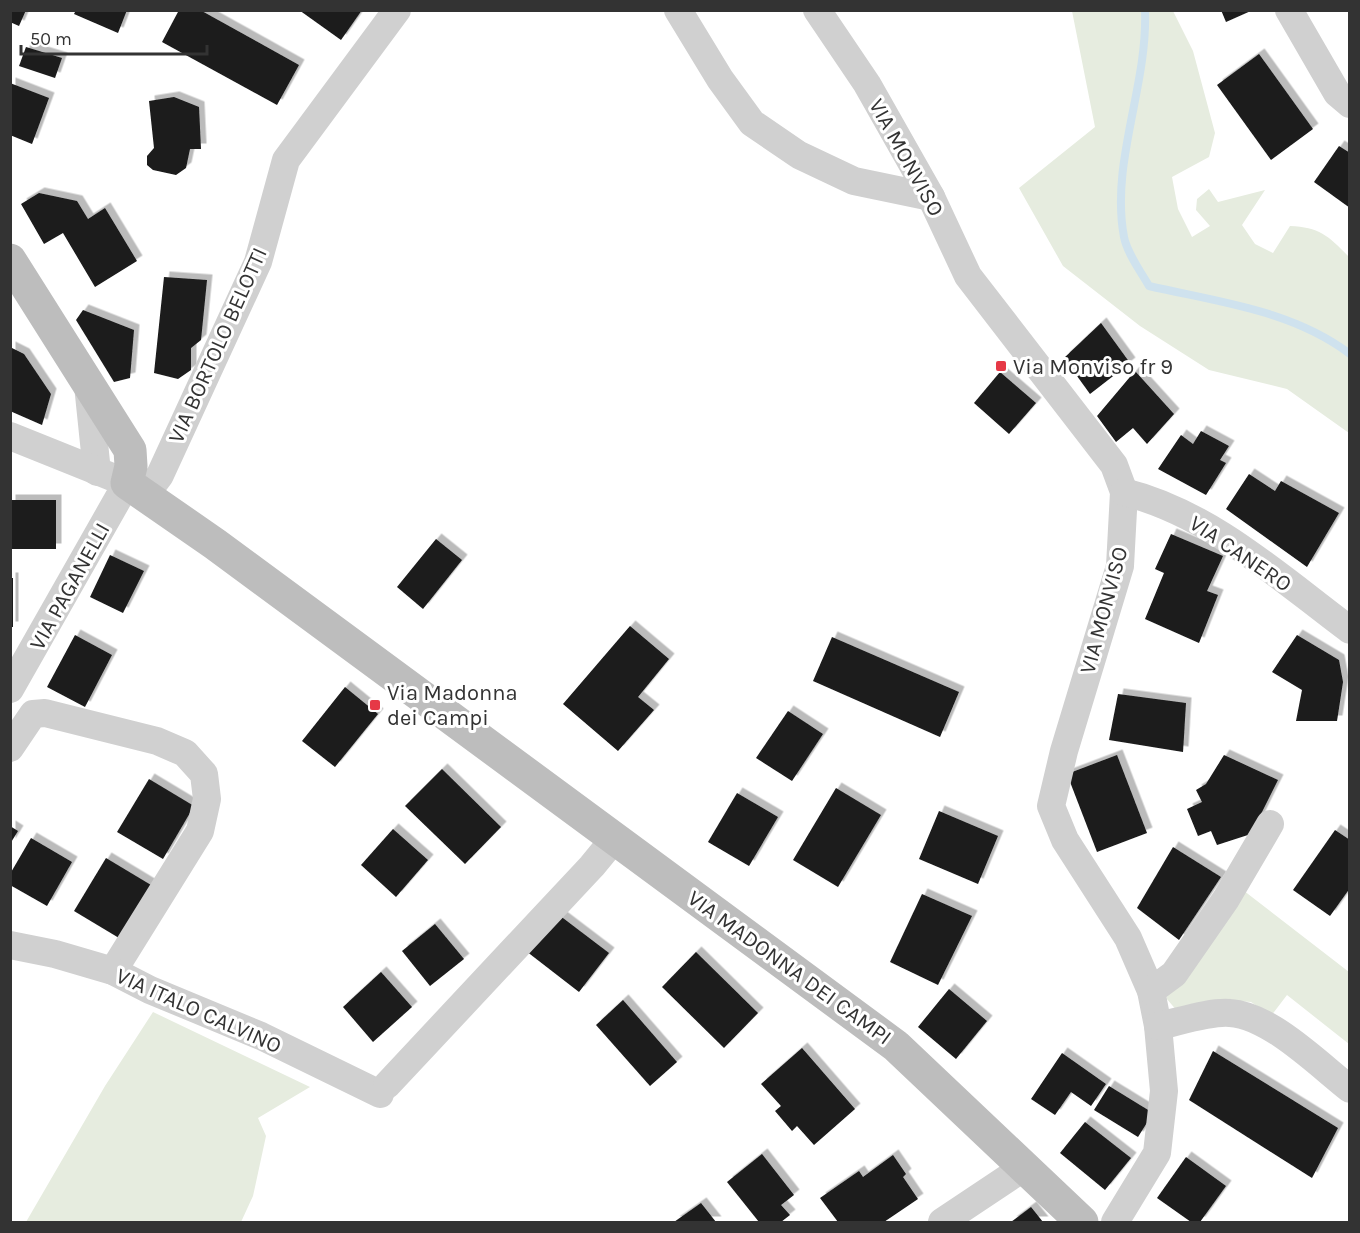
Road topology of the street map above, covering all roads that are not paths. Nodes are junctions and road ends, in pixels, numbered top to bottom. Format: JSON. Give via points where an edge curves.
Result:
{"nodes":[{"id":1,"x":397,"y":10,"type":"edge"},
{"id":2,"x":678,"y":10,"type":"edge"},
{"id":3,"x":817,"y":10,"type":"edge"},
{"id":4,"x":1289,"y":10,"type":"edge"},
{"id":5,"x":1350,"y":104,"type":"edge"},
{"id":6,"x":931,"y":197,"type":"junction"},
{"id":7,"x":10,"y":260,"type":"edge"},
{"id":8,"x":10,"y":436,"type":"edge"},
{"id":9,"x":123,"y":483,"type":"junction"},
{"id":10,"x":1124,"y":492,"type":"junction"},
{"id":11,"x":1350,"y":630,"type":"edge"},
{"id":12,"x":10,"y":689,"type":"edge"},
{"id":13,"x":10,"y":748,"type":"edge"},
{"id":14,"x":1270,"y":824,"type":"dead end"},
{"id":15,"x":615,"y":838,"type":"junction"},
{"id":16,"x":10,"y":945,"type":"edge"},
{"id":17,"x":112,"y":971,"type":"junction"},
{"id":18,"x":1151,"y":991,"type":"junction"},
{"id":19,"x":1158,"y":1026,"type":"junction"},
{"id":20,"x":1350,"y":1089,"type":"edge"},
{"id":21,"x":1023,"y":1168,"type":"junction"},
{"id":22,"x":942,"y":1222,"type":"edge"},
{"id":23,"x":1082,"y":1222,"type":"edge"},
{"id":24,"x":1115,"y":1222,"type":"edge"}],
"edges":[{"from":1,"to":9,"type":"street","name":"VIA BORTOLO BELOTTI","via":[[286,160],[258,262],[160,475]]},
{"from":2,"to":6,"type":"street","via":[[720,80],[752,123],[799,155],[854,181]]},
{"from":3,"to":6,"type":"street","name":"VIA MONVISO","via":[[867,84]]},
{"from":4,"to":5,"type":"street","via":[[1337,93]]},
{"from":6,"to":10,"type":"street","name":"VIA MONVISO","via":[[968,276],[1114,465]]},
{"from":7,"to":9,"type":"street","via":[[130,450],[131,466]]},
{"from":8,"to":9,"type":"street"},
{"from":9,"to":12,"type":"street","name":"VIA PAGANELLI"},
{"from":9,"to":15,"type":"street","name":"VIA MADONNA DEI CAMPI"},
{"from":10,"to":11,"type":"street","name":"VIA CANERO","via":[[1199,521]]},
{"from":10,"to":18,"type":"street","name":"VIA MONVISO","via":[[1120,566],[1051,806],[1065,840],[1128,938]]},
{"from":13,"to":17,"type":"street","via":[[33,714],[45,713],[157,741],[185,753],[204,774],[207,799],[200,831]]},
{"from":14,"to":18,"type":"street","via":[[1227,899],[1174,974]]},
{"from":15,"to":17,"type":"street","name":"VIA ITALO CALVINO","via":[[384,1089]]},
{"from":15,"to":21,"type":"street","name":"VIA MADONNA DEI CAMPI","via":[[896,1046]]},
{"from":16,"to":17,"type":"street","name":"VIA ITALO CALVINO"},
{"from":18,"to":19,"type":"street","name":"VIA MONVISO"},
{"from":19,"to":20,"type":"street","via":[[1229,1012],[1251,1017],[1270,1027]]},
{"from":19,"to":24,"type":"street","name":"VIA MONVISO","via":[[1164,1091],[1156,1153]]},
{"from":21,"to":22,"type":"street"},
{"from":21,"to":23,"type":"street","name":"VIA MADONNA DEI CAMPI"}]}
